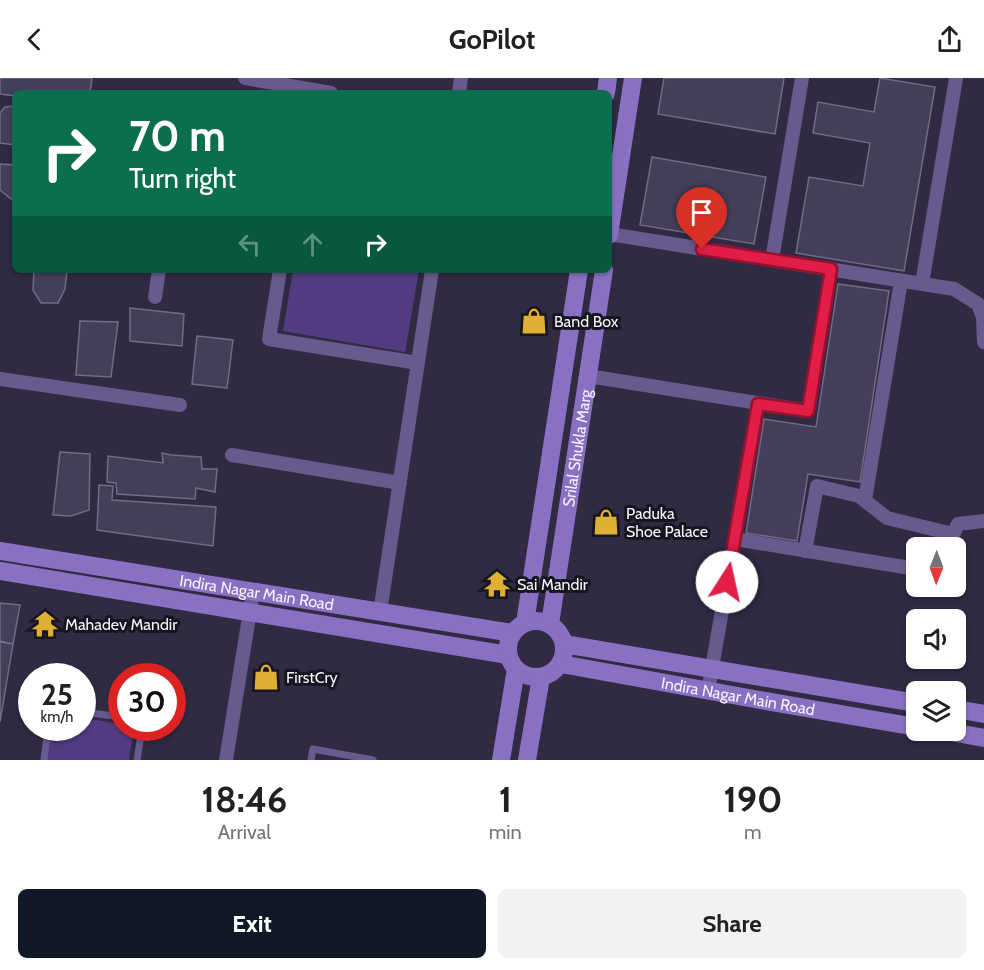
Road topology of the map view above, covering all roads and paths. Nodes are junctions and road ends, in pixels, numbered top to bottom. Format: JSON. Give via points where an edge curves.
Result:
{"nodes":[{"id":1,"x":245,"y":78,"type":"edge"},
{"id":2,"x":633,"y":78,"type":"edge"},
{"id":3,"x":802,"y":78,"type":"edge"},
{"id":4,"x":956,"y":78,"type":"edge"},
{"id":5,"x":314,"y":90,"type":"edge"},
{"id":6,"x":612,"y":214,"type":"edge"},
{"id":7,"x":612,"y":234,"type":"edge"},
{"id":8,"x":772,"y":260,"type":"junction"},
{"id":9,"x":831,"y":269,"type":"junction"},
{"id":10,"x":159,"y":273,"type":"edge"},
{"id":11,"x":280,"y":273,"type":"edge"},
{"id":12,"x":432,"y":273,"type":"edge"},
{"id":13,"x":578,"y":273,"type":"edge"},
{"id":14,"x":604,"y":273,"type":"edge"},
{"id":15,"x":901,"y":281,"type":"junction"},
{"id":16,"x":922,"y":284,"type":"junction"},
{"id":17,"x":155,"y":297,"type":"dead end"},
{"id":18,"x":984,"y":342,"type":"edge"},
{"id":19,"x":418,"y":363,"type":"junction"},
{"id":20,"x":588,"y":376,"type":"junction"},
{"id":21,"x":0,"y":379,"type":"edge"},
{"id":22,"x":758,"y":404,"type":"junction"},
{"id":23,"x":180,"y":405,"type":"dead end"},
{"id":24,"x":232,"y":455,"type":"dead end"},
{"id":25,"x":399,"y":483,"type":"junction"},
{"id":26,"x":864,"y":501,"type":"junction"},
{"id":27,"x":984,"y":521,"type":"edge"},
{"id":28,"x":953,"y":534,"type":"junction"},
{"id":29,"x":952,"y":537,"type":"edge"},
{"id":30,"x":735,"y":540,"type":"junction"},
{"id":31,"x":0,"y":551,"type":"edge"},
{"id":32,"x":805,"y":551,"type":"junction"},
{"id":33,"x":906,"y":567,"type":"edge"},
{"id":34,"x":0,"y":571,"type":"edge"},
{"id":35,"x":253,"y":592,"type":"junction"},
{"id":36,"x":250,"y":612,"type":"junction"},
{"id":37,"x":380,"y":612,"type":"junction"},
{"id":38,"x":550,"y":624,"type":"junction"},
{"id":39,"x":519,"y":628,"type":"junction"},
{"id":40,"x":564,"y":644,"type":"junction"},
{"id":41,"x":512,"y":662,"type":"junction"},
{"id":42,"x":561,"y":664,"type":"junction"},
{"id":43,"x":712,"y":669,"type":"junction"},
{"id":44,"x":541,"y":677,"type":"junction"},
{"id":45,"x":708,"y":691,"type":"junction"},
{"id":46,"x":906,"y":701,"type":"edge"},
{"id":47,"x":966,"y":711,"type":"edge"},
{"id":48,"x":984,"y":714,"type":"edge"},
{"id":49,"x":906,"y":725,"type":"edge"},
{"id":50,"x":966,"y":735,"type":"edge"},
{"id":51,"x":984,"y":738,"type":"edge"},
{"id":52,"x":46,"y":741,"type":"edge"},
{"id":53,"x":140,"y":741,"type":"edge"},
{"id":54,"x":44,"y":760,"type":"edge"},
{"id":55,"x":137,"y":760,"type":"edge"},
{"id":56,"x":226,"y":760,"type":"edge"},
{"id":57,"x":311,"y":760,"type":"edge"},
{"id":58,"x":373,"y":760,"type":"edge"},
{"id":59,"x":501,"y":760,"type":"edge"},
{"id":60,"x":527,"y":760,"type":"edge"}],
"edges":[{"from":1,"to":5,"type":"street"},
{"from":2,"to":6,"type":"street"},
{"from":3,"to":8,"type":"street"},
{"from":4,"to":16,"type":"street"},
{"from":7,"to":8,"type":"street"},
{"from":8,"to":9,"type":"street"},
{"from":9,"to":15,"type":"street"},
{"from":9,"to":22,"type":"street","via":[[808,411]]},
{"from":10,"to":17,"type":"street"},
{"from":11,"to":19,"type":"street","via":[[269,339]]},
{"from":12,"to":19,"type":"street"},
{"from":13,"to":39,"type":"street","name":"Srilal Shukla Marg"},
{"from":14,"to":20,"type":"street","name":"Srilal Shukla Marg"},
{"from":15,"to":16,"type":"street"},
{"from":15,"to":26,"type":"street"},
{"from":16,"to":18,"type":"street","via":[[954,289],[978,304]]},
{"from":19,"to":25,"type":"street"},
{"from":20,"to":22,"type":"street"},
{"from":20,"to":38,"type":"street","name":"Srilal Shukla Marg"},
{"from":21,"to":23,"type":"street"},
{"from":22,"to":30,"type":"street"},
{"from":24,"to":25,"type":"street"},
{"from":25,"to":37,"type":"street"},
{"from":26,"to":28,"type":"street","via":[[887,518]]},
{"from":26,"to":32,"type":"street","via":[[859,496],[817,486]]},
{"from":27,"to":28,"type":"street","via":[[958,524]]},
{"from":28,"to":29,"type":"street"},
{"from":30,"to":32,"type":"street"},
{"from":30,"to":43,"type":"street"},
{"from":31,"to":35,"type":"street","name":"Indira Nagar Main Road"},
{"from":32,"to":33,"type":"street"},
{"from":34,"to":36,"type":"street","name":"Indira Nagar Main Road"},
{"from":35,"to":36,"type":"street"},
{"from":35,"to":37,"type":"street","name":"Indira Nagar Main Road"},
{"from":36,"to":41,"type":"street","name":"Indira Nagar Main Road"},
{"from":36,"to":56,"type":"street"},
{"from":37,"to":39,"type":"street","name":"Indira Nagar Main Road"},
{"from":38,"to":39,"type":"street","via":[[538,621]]},
{"from":38,"to":40,"type":"street","via":[[560,633]]},
{"from":39,"to":41,"type":"street","via":[[507,646]]},
{"from":40,"to":42,"type":"street"},
{"from":40,"to":43,"type":"street","name":"Indira Nagar Main Road"},
{"from":41,"to":44,"type":"street","via":[[520,673]]},
{"from":41,"to":59,"type":"street"},
{"from":42,"to":44,"type":"street"},
{"from":42,"to":45,"type":"street","name":"Indira Nagar Main Road"},
{"from":43,"to":45,"type":"street"},
{"from":43,"to":46,"type":"street","name":"Indira Nagar Main Road"},
{"from":44,"to":60,"type":"street"},
{"from":45,"to":49,"type":"street","name":"Indira Nagar Main Road"},
{"from":47,"to":48,"type":"street"},
{"from":50,"to":51,"type":"street"},
{"from":52,"to":54,"type":"lane"},
{"from":53,"to":55,"type":"lane"},
{"from":57,"to":58,"type":"lane","via":[[313,749]]}]}
